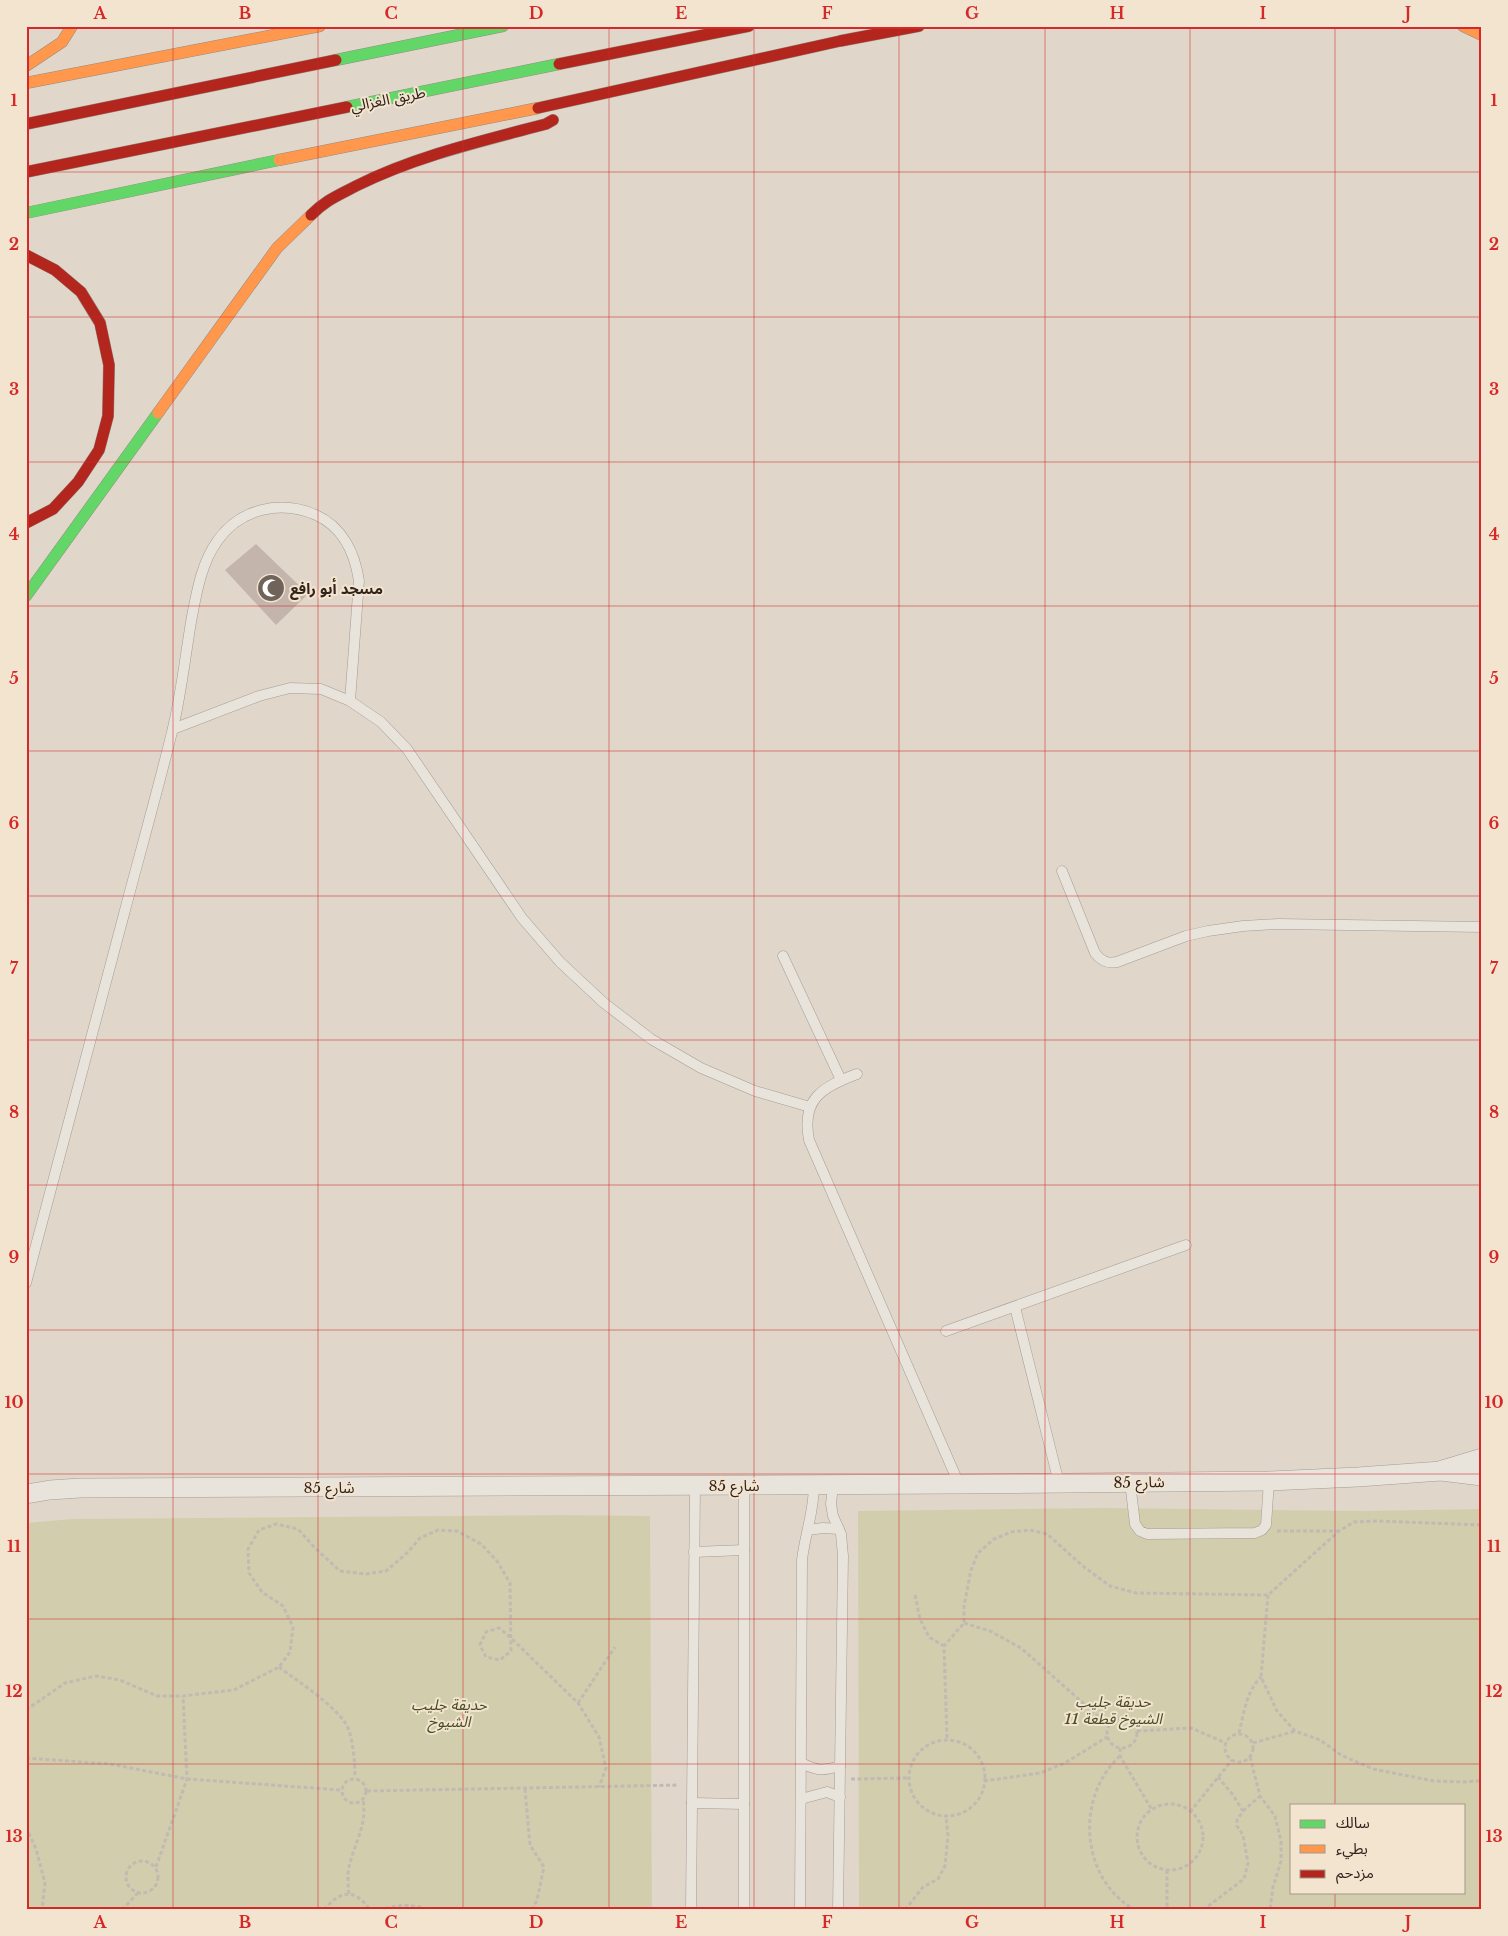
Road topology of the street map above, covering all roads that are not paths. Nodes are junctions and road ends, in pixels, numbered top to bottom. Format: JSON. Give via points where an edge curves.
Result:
{"nodes":[{"id":1,"x":72,"y":26,"type":"edge"},
{"id":2,"x":320,"y":26,"type":"edge"},
{"id":3,"x":503,"y":26,"type":"edge"},
{"id":4,"x":749,"y":26,"type":"edge"},
{"id":5,"x":919,"y":26,"type":"edge"},
{"id":6,"x":1463,"y":26,"type":"edge"},
{"id":7,"x":1482,"y":35,"type":"edge"},
{"id":8,"x":26,"y":66,"type":"edge"},
{"id":9,"x":26,"y":83,"type":"edge"},
{"id":10,"x":605,"y":94,"type":"junction"},
{"id":11,"x":26,"y":124,"type":"edge"},
{"id":12,"x":26,"y":172,"type":"edge"},
{"id":13,"x":26,"y":212,"type":"edge"},
{"id":14,"x":26,"y":254,"type":"edge"},
{"id":15,"x":26,"y":523,"type":"edge"},
{"id":16,"x":26,"y":596,"type":"edge"},
{"id":17,"x":350,"y":701,"type":"junction"},
{"id":18,"x":173,"y":729,"type":"junction"},
{"id":19,"x":1062,"y":871,"type":"dead end"},
{"id":20,"x":1482,"y":927,"type":"edge"},
{"id":21,"x":783,"y":956,"type":"dead end"},
{"id":22,"x":857,"y":1074,"type":"dead end"},
{"id":23,"x":840,"y":1080,"type":"junction"},
{"id":24,"x":810,"y":1107,"type":"junction"},
{"id":25,"x":1186,"y":1245,"type":"dead end"},
{"id":26,"x":26,"y":1283,"type":"edge"},
{"id":27,"x":1015,"y":1306,"type":"junction"},
{"id":28,"x":946,"y":1331,"type":"dead end"},
{"id":29,"x":1482,"y":1458,"type":"edge"},
{"id":30,"x":1441,"y":1471,"type":"junction"},
{"id":31,"x":1482,"y":1476,"type":"edge"},
{"id":32,"x":1269,"y":1481,"type":"junction"},
{"id":33,"x":1130,"y":1482,"type":"junction"},
{"id":34,"x":1059,"y":1483,"type":"junction"},
{"id":35,"x":833,"y":1484,"type":"junction"},
{"id":36,"x":959,"y":1484,"type":"junction"},
{"id":37,"x":695,"y":1485,"type":"junction"},
{"id":38,"x":744,"y":1485,"type":"junction"},
{"id":39,"x":814,"y":1485,"type":"junction"},
{"id":40,"x":26,"y":1494,"type":"edge"},
{"id":41,"x":839,"y":1529,"type":"junction"},
{"id":42,"x":808,"y":1530,"type":"junction"},
{"id":43,"x":744,"y":1550,"type":"junction"},
{"id":44,"x":694,"y":1552,"type":"junction"},
{"id":45,"x":801,"y":1763,"type":"junction"},
{"id":46,"x":840,"y":1766,"type":"junction"},
{"id":47,"x":840,"y":1796,"type":"junction"},
{"id":48,"x":801,"y":1799,"type":"junction"},
{"id":49,"x":692,"y":1803,"type":"junction"},
{"id":50,"x":744,"y":1804,"type":"junction"},
{"id":51,"x":691,"y":1910,"type":"edge"},
{"id":52,"x":744,"y":1910,"type":"edge"},
{"id":53,"x":800,"y":1910,"type":"edge"},
{"id":54,"x":838,"y":1910,"type":"edge"}],
"edges":[{"from":1,"to":8,"type":"main road","via":[[62,42]]},
{"from":2,"to":9,"type":"main road"},
{"from":3,"to":11,"type":"main road"},
{"from":4,"to":12,"type":"main road","name":"طريق الغزالي"},
{"from":5,"to":10,"type":"main road"},
{"from":6,"to":7,"type":"main road"},
{"from":10,"to":13,"type":"main road"},
{"from":10,"to":16,"type":"main road","via":[[546,124],[378,175],[324,202],[277,248]]},
{"from":14,"to":15,"type":"main road","via":[[55,270],[81,292],[100,323],[109,365],[108,416],[99,450],[78,482],[53,509]]},
{"from":17,"to":18,"type":"lane","via":[[321,689],[290,688],[259,696]]},
{"from":17,"to":18,"type":"lane","via":[[359,581],[356,562],[348,544],[336,529],[302,509],[264,508],[229,526],[216,541],[206,564],[194,608]]},
{"from":17,"to":24,"type":"lane","via":[[381,722],[406,749],[522,918],[560,962],[604,1003],[651,1039],[701,1068],[754,1091]]},
{"from":18,"to":26,"type":"lane"},
{"from":19,"to":20,"type":"lane","via":[[1095,953],[1108,962],[1117,962],[1193,934],[1243,926]]},
{"from":21,"to":23,"type":"lane"},
{"from":22,"to":23,"type":"lane"},
{"from":23,"to":24,"type":"lane","via":[[817,1095]]},
{"from":24,"to":36,"type":"lane","via":[[809,1140]]},
{"from":25,"to":27,"type":"lane"},
{"from":27,"to":28,"type":"lane"},
{"from":27,"to":34,"type":"lane"},
{"from":29,"to":30,"type":"street","name":"شارع 85"},
{"from":30,"to":31,"type":"street","name":"شارع 85"},
{"from":30,"to":32,"type":"street","name":"شارع 85"},
{"from":32,"to":33,"type":"street","name":"شارع 85"},
{"from":32,"to":33,"type":"lane","via":[[1266,1525],[1262,1530],[1255,1533],[1147,1534],[1135,1524]]},
{"from":33,"to":34,"type":"street","name":"شارع 85"},
{"from":34,"to":36,"type":"street","name":"شارع 85"},
{"from":35,"to":36,"type":"street","name":"شارع 85"},
{"from":35,"to":39,"type":"street","name":"شارع 85"},
{"from":35,"to":41,"type":"lane","via":[[833,1516]]},
{"from":37,"to":38,"type":"street","name":"شارع 85"},
{"from":37,"to":40,"type":"street","name":"شارع 85","via":[[80,1488]]},
{"from":37,"to":44,"type":"lane"},
{"from":38,"to":39,"type":"street","name":"شارع 85"},
{"from":38,"to":43,"type":"lane"},
{"from":39,"to":42,"type":"lane","via":[[814,1504]]},
{"from":41,"to":42,"type":"lane"},
{"from":41,"to":46,"type":"lane","via":[[843,1556]]},
{"from":42,"to":45,"type":"lane","via":[[802,1560]]},
{"from":43,"to":44,"type":"lane"},
{"from":43,"to":50,"type":"lane"},
{"from":44,"to":49,"type":"lane"},
{"from":45,"to":46,"type":"lane","via":[[823,1771]]},
{"from":45,"to":48,"type":"lane"},
{"from":46,"to":47,"type":"lane"},
{"from":47,"to":48,"type":"lane","via":[[827,1792]]},
{"from":47,"to":54,"type":"lane"},
{"from":48,"to":53,"type":"lane"},
{"from":49,"to":50,"type":"lane"},
{"from":49,"to":51,"type":"lane"},
{"from":50,"to":52,"type":"lane"}]}
